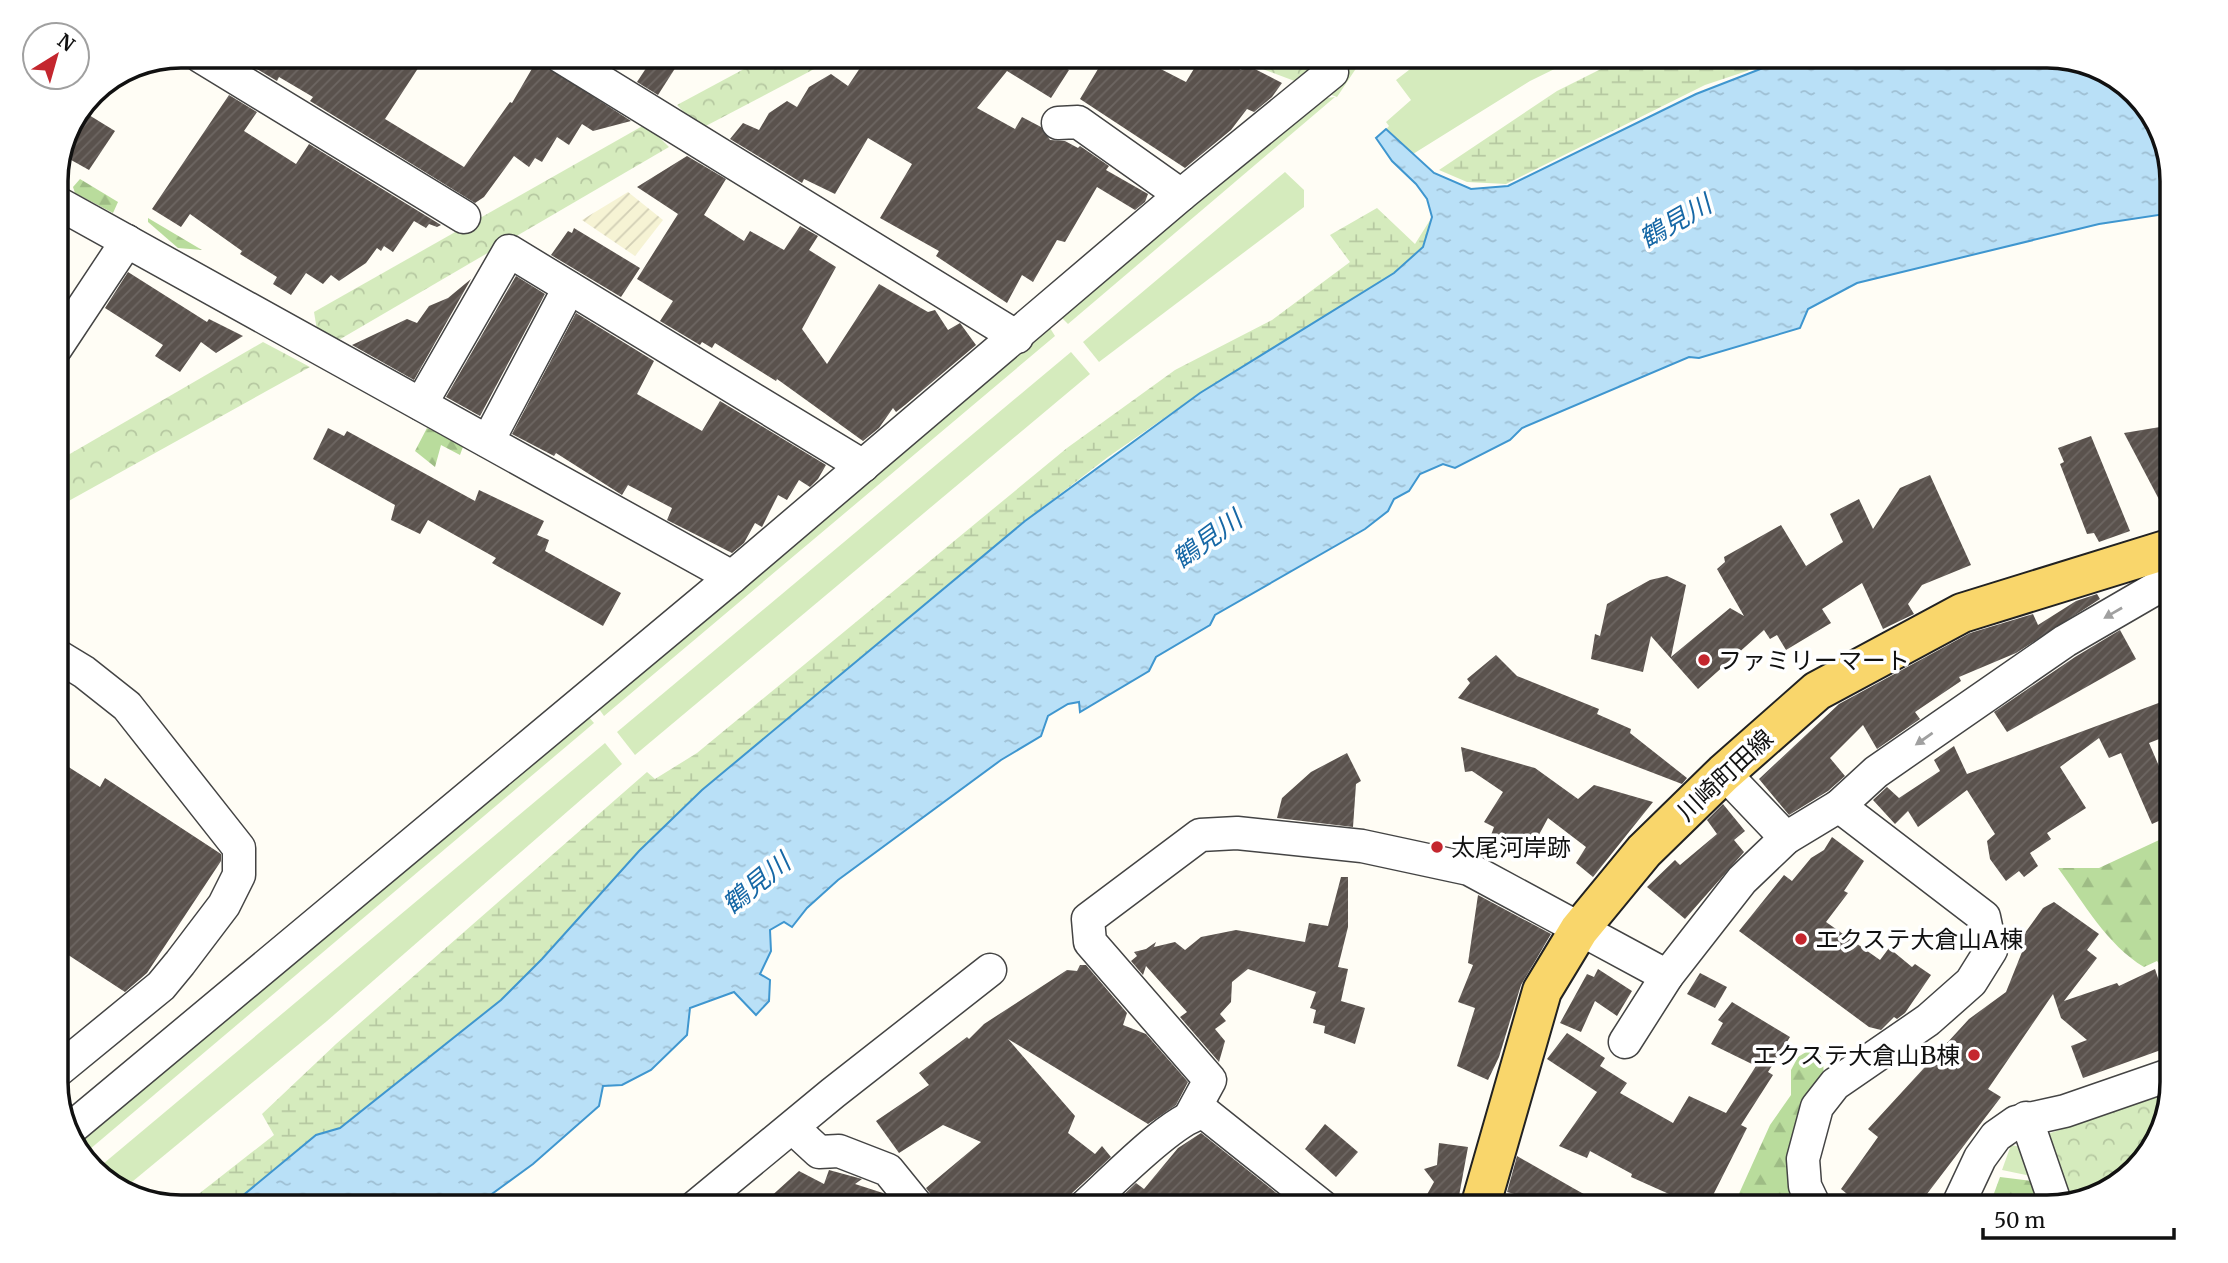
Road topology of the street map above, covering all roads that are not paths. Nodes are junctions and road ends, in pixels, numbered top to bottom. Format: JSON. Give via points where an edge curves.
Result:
{"nodes":[{"id":1,"x":220,"y":68,"type":"edge"},
{"id":2,"x":580,"y":68,"type":"edge"},
{"id":3,"x":1332,"y":72,"type":"dead end"},
{"id":4,"x":1058,"y":123,"type":"dead end"},
{"id":5,"x":1181,"y":195,"type":"junction"},
{"id":6,"x":68,"y":209,"type":"edge"},
{"id":7,"x":464,"y":217,"type":"dead end"},
{"id":8,"x":127,"y":241,"type":"junction"},
{"id":9,"x":569,"y":288,"type":"junction"},
{"id":10,"x":68,"y":330,"type":"edge"},
{"id":11,"x":1017,"y":337,"type":"junction"},
{"id":12,"x":421,"y":404,"type":"junction"},
{"id":13,"x":488,"y":441,"type":"junction"},
{"id":14,"x":863,"y":466,"type":"junction"},
{"id":15,"x":2160,"y":552,"type":"edge"},
{"id":16,"x":732,"y":577,"type":"junction"},
{"id":17,"x":2160,"y":586,"type":"edge"},
{"id":18,"x":68,"y":663,"type":"edge"},
{"id":19,"x":1724,"y":773,"type":"junction"},
{"id":20,"x":1839,"y":806,"type":"junction"},
{"id":21,"x":1786,"y":838,"type":"junction"},
{"id":22,"x":1579,"y":930,"type":"junction"},
{"id":23,"x":990,"y":970,"type":"dead end"},
{"id":24,"x":1667,"y":976,"type":"junction"},
{"id":25,"x":1625,"y":1042,"type":"dead end"},
{"id":26,"x":68,"y":1062,"type":"edge"},
{"id":27,"x":2160,"y":1078,"type":"edge"},
{"id":28,"x":1192,"y":1113,"type":"junction"},
{"id":29,"x":2026,"y":1118,"type":"junction"},
{"id":30,"x":77,"y":1124,"type":"edge"},
{"id":31,"x":793,"y":1128,"type":"junction"},
{"id":32,"x":716,"y":1195,"type":"edge"},
{"id":33,"x":908,"y":1195,"type":"edge"},
{"id":34,"x":1098,"y":1195,"type":"edge"},
{"id":35,"x":1308,"y":1195,"type":"edge"},
{"id":36,"x":1483,"y":1195,"type":"edge"},
{"id":37,"x":1809,"y":1195,"type":"edge"},
{"id":38,"x":1963,"y":1195,"type":"edge"},
{"id":39,"x":2052,"y":1195,"type":"edge"}],
"edges":[{"from":1,"to":7,"type":"street"},
{"from":2,"to":11,"type":"street"},
{"from":3,"to":5,"type":"street"},
{"from":4,"to":5,"type":"street","via":[[1078,122]]},
{"from":5,"to":11,"type":"street"},
{"from":6,"to":8,"type":"street"},
{"from":8,"to":10,"type":"street"},
{"from":8,"to":12,"type":"street"},
{"from":9,"to":12,"type":"street","via":[[509,251]]},
{"from":9,"to":13,"type":"street"},
{"from":9,"to":14,"type":"street"},
{"from":11,"to":14,"type":"street"},
{"from":12,"to":13,"type":"street"},
{"from":13,"to":16,"type":"street"},
{"from":14,"to":16,"type":"street"},
{"from":15,"to":19,"type":"main road","name":"川崎町田線","via":[[1962,613],[1817,691]]},
{"from":16,"to":30,"type":"street"},
{"from":17,"to":20,"type":"street","one_way":true,"via":[[2066,641],[1875,772]]},
{"from":18,"to":26,"type":"street","via":[[127,706],[239,848],[239,875],[224,905],[161,986]]},
{"from":19,"to":21,"type":"street"},
{"from":19,"to":22,"type":"main road","name":"川崎町田線","via":[[1644,851]]},
{"from":20,"to":21,"type":"street"},
{"from":20,"to":37,"type":"street","via":[[1984,917],[1991,950],[1971,982],[1928,1020],[1836,1084],[1817,1107],[1803,1159]]},
{"from":21,"to":24,"type":"street","via":[[1742,880]]},
{"from":22,"to":24,"type":"street"},
{"from":22,"to":28,"type":"street","via":[[1469,869],[1362,846],[1237,833],[1200,835],[1088,919],[1090,942],[1210,1080]]},
{"from":22,"to":36,"type":"main road","name":"川崎町田線","via":[[1542,991]]},
{"from":23,"to":31,"type":"street"},
{"from":24,"to":25,"type":"street"},
{"from":27,"to":29,"type":"street","via":[[2065,1111]]},
{"from":28,"to":34,"type":"street"},
{"from":28,"to":35,"type":"street","via":[[1205,1113]]},
{"from":29,"to":38,"type":"street","via":[[1996,1136]]},
{"from":29,"to":39,"type":"street"},
{"from":31,"to":32,"type":"street"},
{"from":31,"to":33,"type":"street","via":[[819,1152],[839,1151],[888,1170]]}]}
